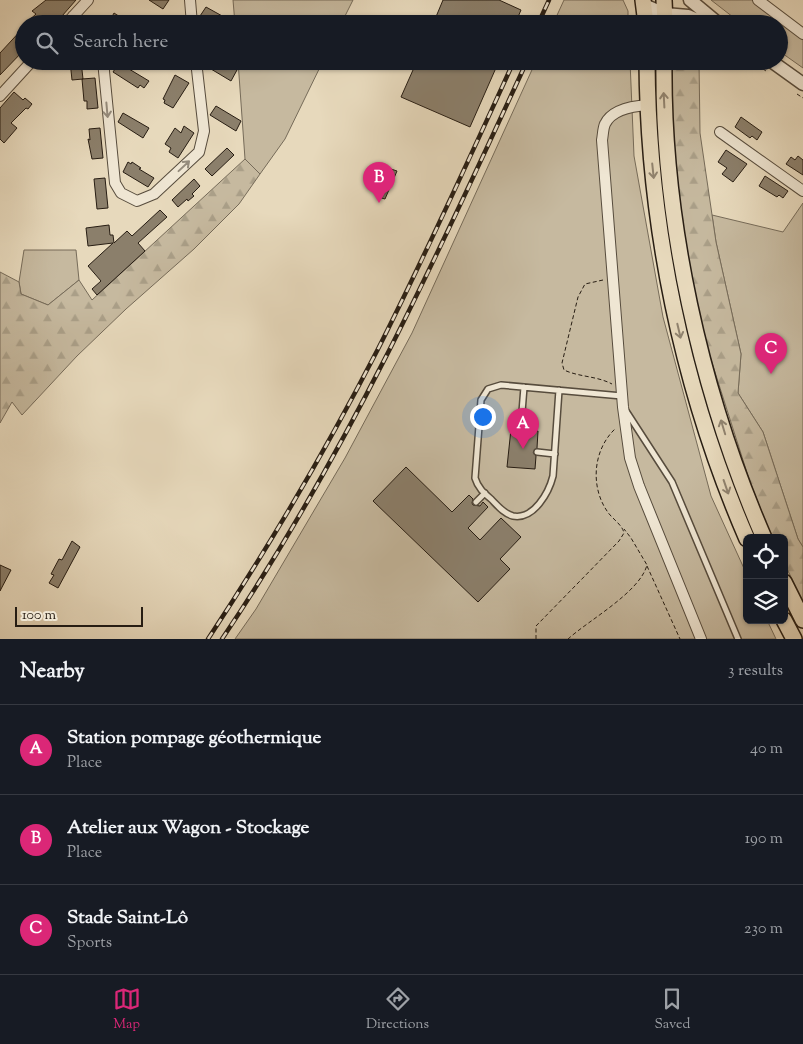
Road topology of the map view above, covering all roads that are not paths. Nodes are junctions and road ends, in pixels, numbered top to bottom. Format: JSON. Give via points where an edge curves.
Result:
{"nodes":[{"id":1,"x":88,"y":0,"type":"edge"},
{"id":2,"x":190,"y":0,"type":"edge"},
{"id":3,"x":684,"y":0,"type":"edge"},
{"id":4,"x":690,"y":0,"type":"edge"},
{"id":5,"x":702,"y":0,"type":"edge"},
{"id":6,"x":758,"y":0,"type":"edge"},
{"id":7,"x":643,"y":2,"type":"edge"},
{"id":8,"x":74,"y":15,"type":"edge"},
{"id":9,"x":191,"y":15,"type":"edge"},
{"id":10,"x":645,"y":15,"type":"edge"},
{"id":11,"x":671,"y":15,"type":"edge"},
{"id":12,"x":676,"y":15,"type":"edge"},
{"id":13,"x":708,"y":15,"type":"edge"},
{"id":14,"x":715,"y":15,"type":"edge"},
{"id":15,"x":778,"y":15,"type":"edge"},
{"id":16,"x":788,"y":23,"type":"edge"},
{"id":17,"x":803,"y":34,"type":"edge"},
{"id":18,"x":24,"y":70,"type":"edge"},
{"id":19,"x":103,"y":70,"type":"edge"},
{"id":20,"x":197,"y":70,"type":"edge"},
{"id":21,"x":646,"y":70,"type":"edge"},
{"id":22,"x":664,"y":70,"type":"edge"},
{"id":23,"x":784,"y":70,"type":"edge"},
{"id":24,"x":803,"y":84,"type":"edge"},
{"id":25,"x":0,"y":96,"type":"edge"},
{"id":26,"x":648,"y":105,"type":"junction"},
{"id":27,"x":720,"y":132,"type":"dead end"},
{"id":28,"x":803,"y":191,"type":"edge"},
{"id":29,"x":524,"y":387,"type":"junction"},
{"id":30,"x":559,"y":390,"type":"junction"},
{"id":31,"x":622,"y":397,"type":"junction"},
{"id":32,"x":522,"y":412,"type":"dead end"},
{"id":33,"x":536,"y":452,"type":"dead end"},
{"id":34,"x":555,"y":454,"type":"junction"},
{"id":35,"x":485,"y":493,"type":"junction"},
{"id":36,"x":476,"y":502,"type":"dead end"},
{"id":37,"x":745,"y":534,"type":"edge"},
{"id":38,"x":762,"y":534,"type":"edge"},
{"id":39,"x":788,"y":590,"type":"edge"},
{"id":40,"x":803,"y":620,"type":"edge"},
{"id":41,"x":786,"y":624,"type":"edge"},
{"id":42,"x":701,"y":639,"type":"edge"},
{"id":43,"x":738,"y":639,"type":"edge"},
{"id":44,"x":794,"y":639,"type":"edge"}],
"edges":[{"from":1,"to":8,"type":"street"},
{"from":2,"to":9,"type":"street"},
{"from":3,"to":12,"type":"street"},
{"from":4,"to":13,"type":"street"},
{"from":5,"to":14,"type":"street"},
{"from":6,"to":15,"type":"street"},
{"from":7,"to":10,"type":"main road"},
{"from":7,"to":11,"type":"street"},
{"from":16,"to":17,"type":"street"},
{"from":18,"to":25,"type":"street"},
{"from":19,"to":20,"type":"street","one_way":true,"via":[[115,183],[121,193],[136,201],[154,194],[199,152],[204,131]]},
{"from":21,"to":26,"type":"main road"},
{"from":38,"to":22,"type":"main road","one_way":true,"via":[[723,428],[688,296],[668,158]]},
{"from":23,"to":24,"type":"street"},
{"from":26,"to":31,"type":"street","via":[[613,113],[605,124],[602,140]]},
{"from":26,"to":37,"type":"main road","one_way":true,"via":[[660,233],[684,351],[711,444]]},
{"from":27,"to":28,"type":"street"},
{"from":29,"to":30,"type":"lane"},
{"from":29,"to":32,"type":"lane"},
{"from":29,"to":35,"type":"lane","via":[[493,386],[481,400],[474,473],[476,483]]},
{"from":30,"to":31,"type":"lane"},
{"from":30,"to":34,"type":"lane"},
{"from":31,"to":42,"type":"street","via":[[630,458],[639,486]]},
{"from":31,"to":43,"type":"lane","via":[[672,482]]},
{"from":33,"to":34,"type":"lane"},
{"from":34,"to":35,"type":"lane","via":[[547,493],[527,514],[507,514]]},
{"from":35,"to":36,"type":"lane"},
{"from":39,"to":40,"type":"main road"},
{"from":41,"to":44,"type":"main road"}]}
